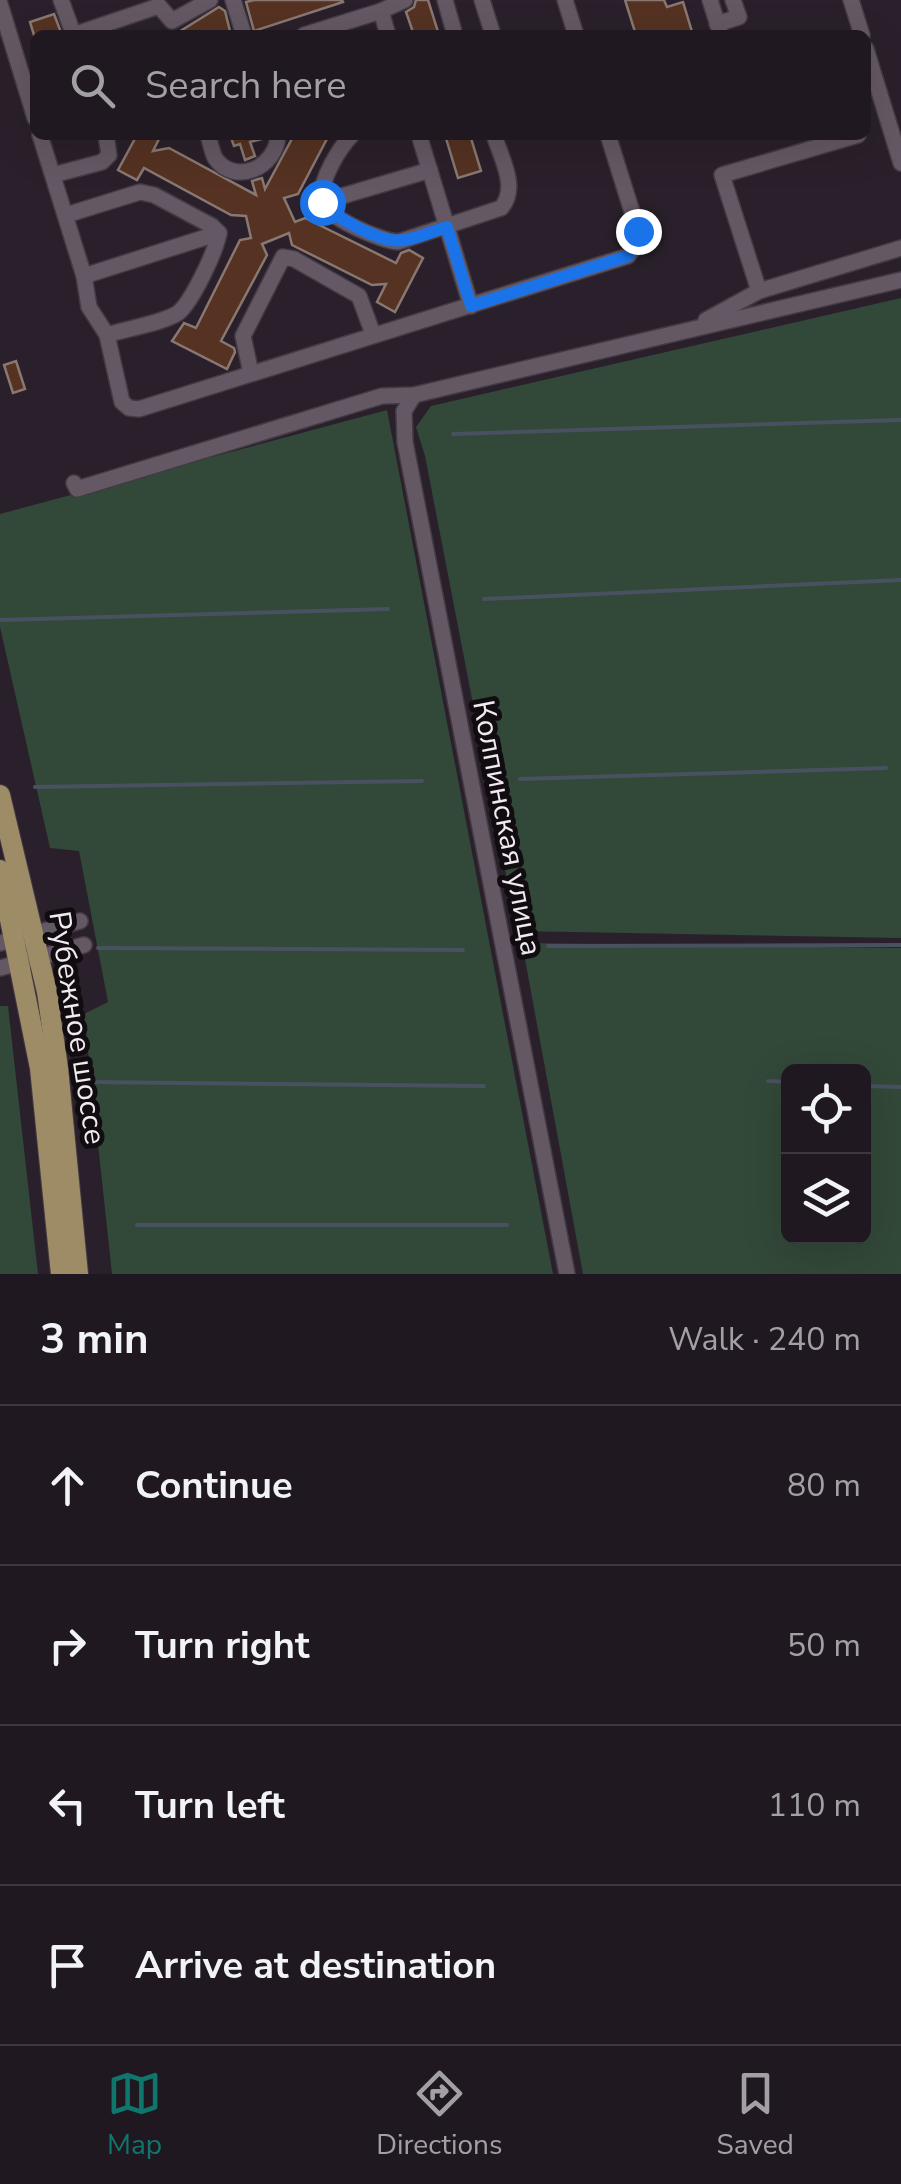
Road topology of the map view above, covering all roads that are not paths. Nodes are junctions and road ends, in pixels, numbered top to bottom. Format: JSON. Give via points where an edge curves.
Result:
{"nodes":[{"id":1,"x":61,"y":0,"type":"edge"},
{"id":2,"x":165,"y":0,"type":"edge"},
{"id":3,"x":210,"y":0,"type":"edge"},
{"id":4,"x":233,"y":0,"type":"edge"},
{"id":5,"x":406,"y":0,"type":"edge"},
{"id":6,"x":445,"y":0,"type":"edge"},
{"id":7,"x":482,"y":0,"type":"edge"},
{"id":8,"x":565,"y":0,"type":"edge"},
{"id":9,"x":710,"y":0,"type":"edge"},
{"id":10,"x":734,"y":0,"type":"edge"},
{"id":11,"x":851,"y":0,"type":"edge"},
{"id":12,"x":0,"y":4,"type":"edge"},
{"id":13,"x":381,"y":11,"type":"junction"},
{"id":14,"x":175,"y":28,"type":"edge"},
{"id":15,"x":719,"y":29,"type":"edge"},
{"id":16,"x":72,"y":30,"type":"edge"},
{"id":17,"x":85,"y":30,"type":"edge"},
{"id":18,"x":242,"y":30,"type":"edge"},
{"id":19,"x":320,"y":30,"type":"edge"},
{"id":20,"x":387,"y":30,"type":"edge"},
{"id":21,"x":454,"y":30,"type":"edge"},
{"id":22,"x":491,"y":30,"type":"edge"},
{"id":23,"x":574,"y":30,"type":"edge"},
{"id":24,"x":860,"y":30,"type":"edge"},
{"id":25,"x":871,"y":65,"type":"edge"},
{"id":26,"x":30,"y":102,"type":"edge"},
{"id":27,"x":890,"y":126,"type":"junction"},
{"id":28,"x":871,"y":131,"type":"edge"},
{"id":29,"x":41,"y":140,"type":"edge"},
{"id":30,"x":107,"y":140,"type":"edge"},
{"id":31,"x":210,"y":140,"type":"edge"},
{"id":32,"x":278,"y":140,"type":"edge"},
{"id":33,"x":349,"y":140,"type":"edge"},
{"id":34,"x":421,"y":140,"type":"edge"},
{"id":35,"x":496,"y":140,"type":"edge"},
{"id":36,"x":610,"y":140,"type":"edge"},
{"id":37,"x":841,"y":140,"type":"edge"},
{"id":38,"x":901,"y":162,"type":"edge"},
{"id":39,"x":430,"y":170,"type":"junction"},
{"id":40,"x":52,"y":176,"type":"junction"},
{"id":41,"x":322,"y":202,"type":"junction"},
{"id":42,"x":66,"y":214,"type":"junction"},
{"id":43,"x":447,"y":227,"type":"junction"},
{"id":44,"x":219,"y":233,"type":"junction"},
{"id":45,"x":901,"y":248,"type":"edge"},
{"id":46,"x":84,"y":276,"type":"junction"},
{"id":47,"x":901,"y":280,"type":"edge"},
{"id":48,"x":759,"y":291,"type":"junction"},
{"id":49,"x":471,"y":306,"type":"junction"},
{"id":50,"x":690,"y":329,"type":"junction"},
{"id":51,"x":373,"y":334,"type":"junction"},
{"id":52,"x":107,"y":335,"type":"junction"},
{"id":53,"x":251,"y":373,"type":"junction"},
{"id":54,"x":414,"y":395,"type":"junction"},
{"id":55,"x":74,"y":483,"type":"dead end"},
{"id":56,"x":0,"y":795,"type":"edge"},
{"id":57,"x":0,"y":870,"type":"edge"},
{"id":58,"x":80,"y":920,"type":"dead end"},
{"id":59,"x":16,"y":938,"type":"edge"},
{"id":60,"x":84,"y":946,"type":"dead end"},
{"id":61,"x":30,"y":959,"type":"junction"},
{"id":62,"x":0,"y":968,"type":"edge"},
{"id":63,"x":61,"y":1274,"type":"edge"},
{"id":64,"x":78,"y":1274,"type":"edge"},
{"id":65,"x":567,"y":1274,"type":"edge"}],
"edges":[{"from":1,"to":16,"type":"street"},
{"from":2,"to":14,"type":"street"},
{"from":3,"to":14,"type":"street"},
{"from":4,"to":18,"type":"street"},
{"from":5,"to":13,"type":"street"},
{"from":6,"to":21,"type":"street"},
{"from":7,"to":22,"type":"street"},
{"from":8,"to":23,"type":"street"},
{"from":9,"to":15,"type":"street"},
{"from":10,"to":15,"type":"street","via":[[739,17]]},
{"from":11,"to":24,"type":"street"},
{"from":12,"to":26,"type":"street"},
{"from":13,"to":19,"type":"street"},
{"from":13,"to":20,"type":"street"},
{"from":14,"to":17,"type":"street","via":[[159,6]]},
{"from":25,"to":27,"type":"street"},
{"from":27,"to":28,"type":"street"},
{"from":27,"to":38,"type":"street"},
{"from":29,"to":40,"type":"street"},
{"from":30,"to":40,"type":"street","via":[[109,155],[102,162]]},
{"from":31,"to":32,"type":"street","via":[[215,158],[245,172],[266,164]]},
{"from":33,"to":41,"type":"street","via":[[323,186]]},
{"from":34,"to":39,"type":"street"},
{"from":35,"to":43,"type":"street","via":[[510,198],[501,208]]},
{"from":36,"to":49,"type":"street","via":[[638,231],[628,256]]},
{"from":37,"to":48,"type":"street","via":[[722,175]]},
{"from":39,"to":41,"type":"street"},
{"from":39,"to":43,"type":"street"},
{"from":40,"to":42,"type":"street"},
{"from":41,"to":43,"type":"street","via":[[382,241]]},
{"from":42,"to":44,"type":"street","via":[[140,192]]},
{"from":42,"to":46,"type":"street"},
{"from":43,"to":49,"type":"street"},
{"from":44,"to":46,"type":"street"},
{"from":44,"to":52,"type":"street","via":[[177,314]]},
{"from":45,"to":48,"type":"street"},
{"from":46,"to":52,"type":"street","via":[[89,307]]},
{"from":47,"to":50,"type":"street"},
{"from":48,"to":50,"type":"street"},
{"from":49,"to":51,"type":"street"},
{"from":50,"to":54,"type":"street"},
{"from":51,"to":53,"type":"street"},
{"from":51,"to":53,"type":"street","via":[[359,296],[283,257],[243,336]]},
{"from":52,"to":53,"type":"street","via":[[129,408]]},
{"from":54,"to":55,"type":"street","via":[[382,396],[76,489]]},
{"from":54,"to":65,"type":"street","name":"Колпинская улица","via":[[404,411],[405,442]]},
{"from":56,"to":59,"type":"main road","name":"Рубежное шоссе"},
{"from":57,"to":59,"type":"main road","name":"Рубежное шоссе"},
{"from":58,"to":59,"type":"street"},
{"from":59,"to":61,"type":"main road","name":"Рубежное шоссе"},
{"from":60,"to":61,"type":"street"},
{"from":61,"to":62,"type":"street"},
{"from":61,"to":63,"type":"main road","name":"Рубежное шоссе"},
{"from":61,"to":64,"type":"main road","name":"Рубежное шоссе","via":[[58,1068]]}]}
